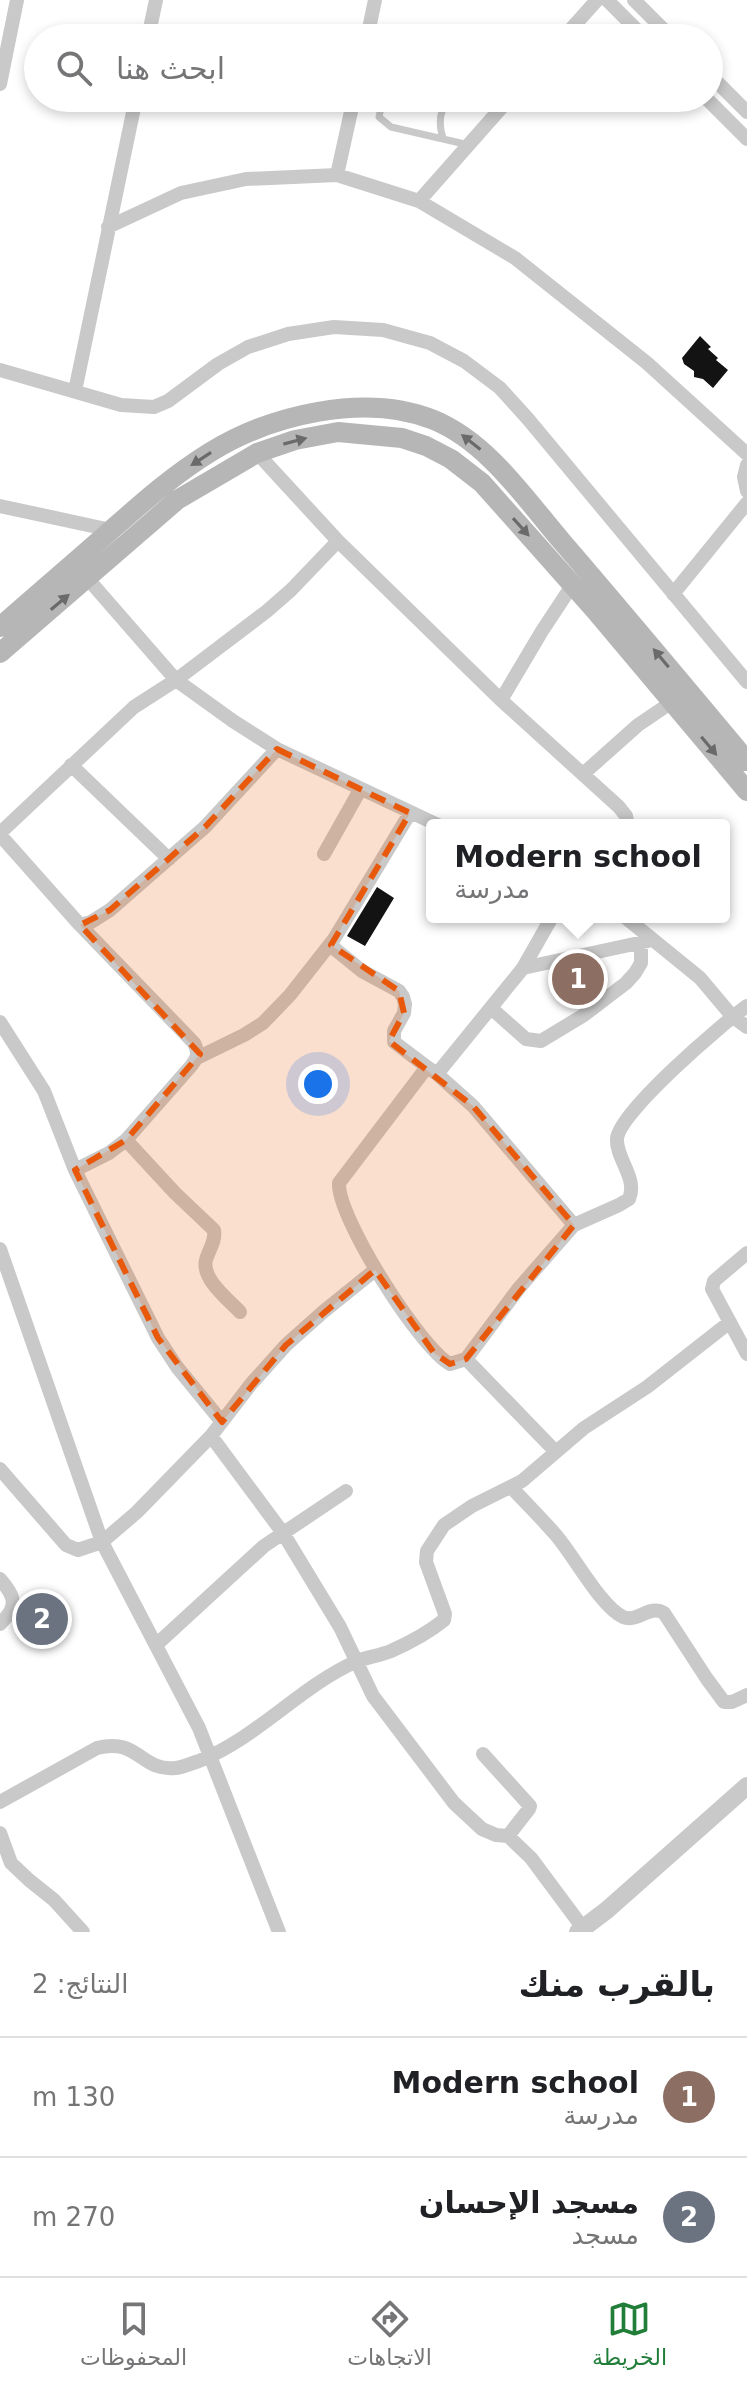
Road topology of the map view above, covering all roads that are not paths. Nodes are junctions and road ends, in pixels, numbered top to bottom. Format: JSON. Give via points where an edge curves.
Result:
{"nodes":[{"id":1,"x":17,"y":0,"type":"edge"},
{"id":2,"x":156,"y":0,"type":"edge"},
{"id":3,"x":375,"y":0,"type":"edge"},
{"id":4,"x":597,"y":0,"type":"edge"},
{"id":5,"x":607,"y":0,"type":"edge"},
{"id":6,"x":634,"y":0,"type":"edge"},
{"id":7,"x":151,"y":24,"type":"edge"},
{"id":8,"x":370,"y":24,"type":"edge"},
{"id":9,"x":576,"y":24,"type":"edge"},
{"id":10,"x":631,"y":24,"type":"edge"},
{"id":11,"x":658,"y":24,"type":"edge"},
{"id":12,"x":0,"y":84,"type":"edge"},
{"id":13,"x":723,"y":88,"type":"edge"},
{"id":14,"x":133,"y":112,"type":"edge"},
{"id":15,"x":351,"y":112,"type":"edge"},
{"id":16,"x":380,"y":112,"type":"edge"},
{"id":17,"x":442,"y":112,"type":"edge"},
{"id":18,"x":498,"y":112,"type":"edge"},
{"id":19,"x":720,"y":112,"type":"edge"},
{"id":20,"x":747,"y":112,"type":"edge"},
{"id":21,"x":443,"y":138,"type":"junction"},
{"id":22,"x":747,"y":139,"type":"edge"},
{"id":23,"x":469,"y":145,"type":"junction"},
{"id":24,"x":337,"y":175,"type":"junction"},
{"id":25,"x":419,"y":201,"type":"junction"},
{"id":26,"x":108,"y":227,"type":"junction"},
{"id":27,"x":0,"y":370,"type":"edge"},
{"id":28,"x":75,"y":391,"type":"junction"},
{"id":29,"x":257,"y":453,"type":"junction"},
{"id":30,"x":747,"y":454,"type":"edge"},
{"id":31,"x":747,"y":465,"type":"edge"},
{"id":32,"x":747,"y":491,"type":"edge"},
{"id":33,"x":747,"y":503,"type":"edge"},
{"id":34,"x":0,"y":506,"type":"edge"},
{"id":35,"x":111,"y":530,"type":"junction"},
{"id":36,"x":338,"y":541,"type":"junction"},
{"id":37,"x":88,"y":579,"type":"junction"},
{"id":38,"x":573,"y":584,"type":"junction"},
{"id":39,"x":673,"y":594,"type":"junction"},
{"id":40,"x":0,"y":627,"type":"edge"},
{"id":41,"x":0,"y":653,"type":"edge"},
{"id":42,"x":176,"y":680,"type":"junction"},
{"id":43,"x":747,"y":682,"type":"edge"},
{"id":44,"x":501,"y":700,"type":"junction"},
{"id":45,"x":672,"y":702,"type":"junction"},
{"id":46,"x":277,"y":749,"type":"junction"},
{"id":47,"x":747,"y":761,"type":"edge"},
{"id":48,"x":71,"y":765,"type":"junction"},
{"id":49,"x":583,"y":774,"type":"junction"},
{"id":50,"x":360,"y":790,"type":"junction"},
{"id":51,"x":747,"y":791,"type":"edge"},
{"id":52,"x":410,"y":813,"type":"junction"},
{"id":53,"x":627,"y":819,"type":"edge"},
{"id":54,"x":426,"y":820,"type":"edge"},
{"id":55,"x":0,"y":834,"type":"edge"},
{"id":56,"x":324,"y":854,"type":"dead end"},
{"id":57,"x":169,"y":859,"type":"junction"},
{"id":58,"x":549,"y":923,"type":"edge"},
{"id":59,"x":630,"y":923,"type":"edge"},
{"id":60,"x":80,"y":925,"type":"junction"},
{"id":61,"x":647,"y":941,"type":"junction"},
{"id":62,"x":330,"y":945,"type":"junction"},
{"id":63,"x":523,"y":968,"type":"junction"},
{"id":64,"x":747,"y":1006,"type":"edge"},
{"id":65,"x":491,"y":1008,"type":"junction"},
{"id":66,"x":732,"y":1016,"type":"junction"},
{"id":67,"x":0,"y":1022,"type":"edge"},
{"id":68,"x":747,"y":1027,"type":"edge"},
{"id":69,"x":197,"y":1058,"type":"junction"},
{"id":70,"x":432,"y":1070,"type":"junction"},
{"id":71,"x":126,"y":1140,"type":"junction"},
{"id":72,"x":75,"y":1170,"type":"junction"},
{"id":73,"x":574,"y":1225,"type":"junction"},
{"id":74,"x":0,"y":1249,"type":"edge"},
{"id":75,"x":747,"y":1253,"type":"edge"},
{"id":76,"x":375,"y":1270,"type":"junction"},
{"id":77,"x":240,"y":1312,"type":"dead end"},
{"id":78,"x":730,"y":1322,"type":"junction"},
{"id":79,"x":747,"y":1354,"type":"edge"},
{"id":80,"x":466,"y":1359,"type":"junction"},
{"id":81,"x":222,"y":1422,"type":"junction"},
{"id":82,"x":211,"y":1436,"type":"junction"},
{"id":83,"x":556,"y":1452,"type":"junction"},
{"id":84,"x":0,"y":1469,"type":"edge"},
{"id":85,"x":512,"y":1488,"type":"junction"},
{"id":86,"x":346,"y":1491,"type":"dead end"},
{"id":87,"x":283,"y":1533,"type":"junction"},
{"id":88,"x":102,"y":1542,"type":"junction"},
{"id":89,"x":0,"y":1579,"type":"edge"},
{"id":90,"x":0,"y":1624,"type":"edge"},
{"id":91,"x":156,"y":1645,"type":"junction"},
{"id":92,"x":357,"y":1661,"type":"junction"},
{"id":93,"x":747,"y":1695,"type":"edge"},
{"id":94,"x":483,"y":1754,"type":"dead end"},
{"id":95,"x":212,"y":1756,"type":"junction"},
{"id":96,"x":747,"y":1786,"type":"edge"},
{"id":97,"x":0,"y":1802,"type":"edge"},
{"id":98,"x":0,"y":1833,"type":"edge"},
{"id":99,"x":508,"y":1836,"type":"junction"},
{"id":100,"x":580,"y":1930,"type":"edge"},
{"id":101,"x":83,"y":1932,"type":"edge"},
{"id":102,"x":279,"y":1932,"type":"edge"}],
"edges":[{"from":1,"to":12,"type":"street"},
{"from":2,"to":7,"type":"street"},
{"from":3,"to":8,"type":"street"},
{"from":4,"to":9,"type":"street"},
{"from":5,"to":10,"type":"street"},
{"from":6,"to":11,"type":"street"},
{"from":13,"to":20,"type":"street"},
{"from":14,"to":26,"type":"street"},
{"from":15,"to":24,"type":"street"},
{"from":16,"to":21,"type":"lane","via":[[391,127]]},
{"from":17,"to":21,"type":"lane"},
{"from":18,"to":23,"type":"street"},
{"from":19,"to":22,"type":"street"},
{"from":21,"to":23,"type":"lane"},
{"from":23,"to":25,"type":"street"},
{"from":24,"to":25,"type":"street"},
{"from":24,"to":26,"type":"street","via":[[246,179],[194,190]]},
{"from":25,"to":30,"type":"street","via":[[538,275],[647,363]]},
{"from":26,"to":28,"type":"street"},
{"from":27,"to":28,"type":"street"},
{"from":28,"to":39,"type":"street","via":[[121,405],[154,407],[248,347],[319,329],[383,330],[430,343],[500,388]]},
{"from":29,"to":36,"type":"street"},
{"from":29,"to":37,"type":"main road","via":[[177,500]]},
{"from":29,"to":38,"type":"main road","one_way":true,"via":[[338,432],[402,438],[426,446],[482,483]]},
{"from":31,"to":32,"type":"street"},
{"from":33,"to":39,"type":"street"},
{"from":34,"to":35,"type":"street"},
{"from":35,"to":40,"type":"main road"},
{"from":47,"to":35,"type":"main road","one_way":true,"via":[[501,471],[469,440],[433,420],[362,408],[280,420],[212,451],[164,483]]},
{"from":36,"to":42,"type":"street","via":[[291,590]]},
{"from":36,"to":44,"type":"street"},
{"from":41,"to":37,"type":"main road","one_way":true},
{"from":37,"to":42,"type":"street"},
{"from":38,"to":44,"type":"street"},
{"from":38,"to":45,"type":"main road"},
{"from":39,"to":43,"type":"street"},
{"from":42,"to":46,"type":"street"},
{"from":42,"to":48,"type":"street","via":[[134,707]]},
{"from":44,"to":49,"type":"street"},
{"from":45,"to":49,"type":"street"},
{"from":45,"to":51,"type":"main road","one_way":true},
{"from":46,"to":50,"type":"street"},
{"from":46,"to":57,"type":"street"},
{"from":48,"to":55,"type":"street"},
{"from":48,"to":57,"type":"street"},
{"from":49,"to":53,"type":"street"},
{"from":50,"to":52,"type":"street"},
{"from":50,"to":56,"type":"street"},
{"from":52,"to":54,"type":"street"},
{"from":52,"to":62,"type":"street"},
{"from":55,"to":60,"type":"street"},
{"from":57,"to":60,"type":"street","via":[[102,916]]},
{"from":58,"to":63,"type":"street"},
{"from":59,"to":61,"type":"street"},
{"from":60,"to":69,"type":"street","via":[[194,1043]]},
{"from":61,"to":63,"type":"street"},
{"from":61,"to":65,"type":"street","via":[[641,963],[626,983],[541,1041],[526,1039]]},
{"from":61,"to":66,"type":"street","via":[[700,978]]},
{"from":62,"to":69,"type":"street","via":[[263,1023]]},
{"from":62,"to":70,"type":"street","via":[[399,991],[405,1004],[394,1042]]},
{"from":63,"to":65,"type":"street"},
{"from":64,"to":66,"type":"street"},
{"from":65,"to":70,"type":"street"},
{"from":66,"to":68,"type":"street"},
{"from":66,"to":73,"type":"street","via":[[646,1095],[623,1124],[617,1139],[632,1188],[629,1199]]},
{"from":67,"to":72,"type":"street","via":[[44,1091]]},
{"from":69,"to":71,"type":"street"},
{"from":70,"to":73,"type":"street","via":[[473,1106]]},
{"from":70,"to":76,"type":"street","via":[[339,1183]]},
{"from":71,"to":72,"type":"street"},
{"from":71,"to":77,"type":"street","via":[[214,1230],[207,1273]]},
{"from":72,"to":81,"type":"street","via":[[158,1338]]},
{"from":73,"to":80,"type":"street"},
{"from":74,"to":88,"type":"street"},
{"from":75,"to":78,"type":"street","via":[[712,1285]]},
{"from":76,"to":80,"type":"street","via":[[434,1353],[450,1364]]},
{"from":76,"to":81,"type":"street","via":[[286,1345]]},
{"from":78,"to":79,"type":"street"},
{"from":78,"to":83,"type":"street"},
{"from":80,"to":83,"type":"street"},
{"from":81,"to":82,"type":"street"},
{"from":82,"to":87,"type":"street"},
{"from":82,"to":88,"type":"street"},
{"from":83,"to":85,"type":"street"},
{"from":84,"to":88,"type":"street","via":[[66,1545],[78,1550]]},
{"from":85,"to":92,"type":"street","via":[[456,1516],[427,1551],[444,1620],[390,1651]]},
{"from":85,"to":93,"type":"street","via":[[620,1616],[653,1609],[664,1613],[724,1702]]},
{"from":86,"to":87,"type":"street"},
{"from":87,"to":91,"type":"street"},
{"from":87,"to":92,"type":"street"},
{"from":88,"to":91,"type":"street"},
{"from":89,"to":90,"type":"street","via":[[12,1593],[13,1604]]},
{"from":91,"to":95,"type":"street"},
{"from":92,"to":95,"type":"street"},
{"from":92,"to":99,"type":"street","via":[[373,1696],[454,1803],[482,1829]]},
{"from":94,"to":99,"type":"street","via":[[530,1806]]},
{"from":95,"to":97,"type":"street","via":[[176,1768],[159,1767],[111,1744]]},
{"from":95,"to":102,"type":"street"},
{"from":96,"to":100,"type":"street"},
{"from":98,"to":101,"type":"street","via":[[11,1863]]},
{"from":99,"to":100,"type":"street","via":[[531,1858]]}]}
